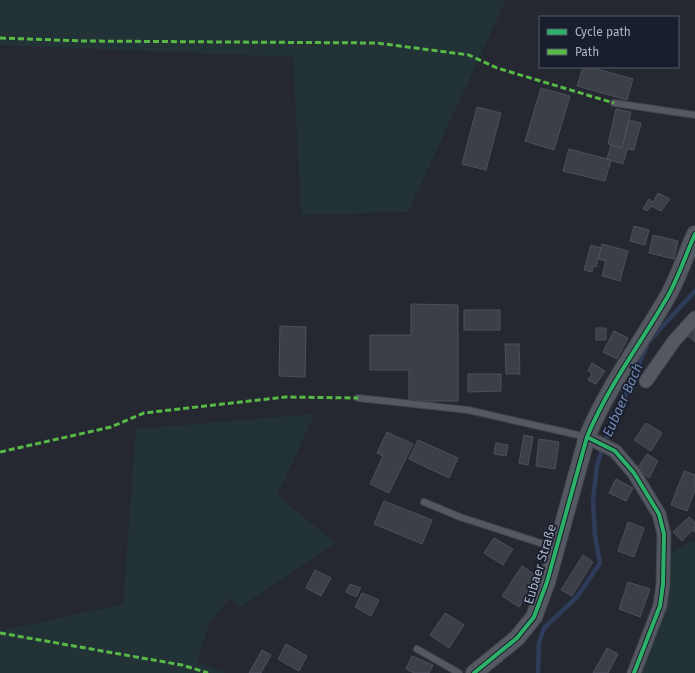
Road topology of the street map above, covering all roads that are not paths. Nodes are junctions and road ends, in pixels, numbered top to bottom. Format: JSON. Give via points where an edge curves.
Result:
{"nodes":[{"id":1,"x":614,"y":103,"type":"dead end"},
{"id":2,"x":695,"y":115,"type":"edge"},
{"id":3,"x":695,"y":234,"type":"edge"},
{"id":4,"x":695,"y":318,"type":"edge"},
{"id":5,"x":646,"y":381,"type":"dead end"},
{"id":6,"x":358,"y":398,"type":"dead end"},
{"id":7,"x":598,"y":442,"type":"junction"},
{"id":8,"x":424,"y":502,"type":"dead end"},
{"id":9,"x":556,"y":548,"type":"junction"},
{"id":10,"x":417,"y":649,"type":"dead end"},
{"id":11,"x":458,"y":673,"type":"edge"},
{"id":12,"x":474,"y":673,"type":"edge"},
{"id":13,"x":634,"y":673,"type":"edge"}],
"edges":[{"from":1,"to":2,"type":"lane"},
{"from":3,"to":7,"type":"street","name":"Eubaer Straße","via":[[669,294],[596,416]]},
{"from":4,"to":5,"type":"street"},
{"from":6,"to":7,"type":"lane","via":[[468,410]]},
{"from":7,"to":9,"type":"street","name":"Eubaer Straße"},
{"from":7,"to":13,"type":"street","via":[[623,459],[649,495],[659,514],[664,534],[660,606]]},
{"from":8,"to":9,"type":"lane","via":[[460,517]]},
{"from":9,"to":12,"type":"street","name":"Eubaer Straße","via":[[534,617],[517,638]]},
{"from":10,"to":11,"type":"lane"}]}
